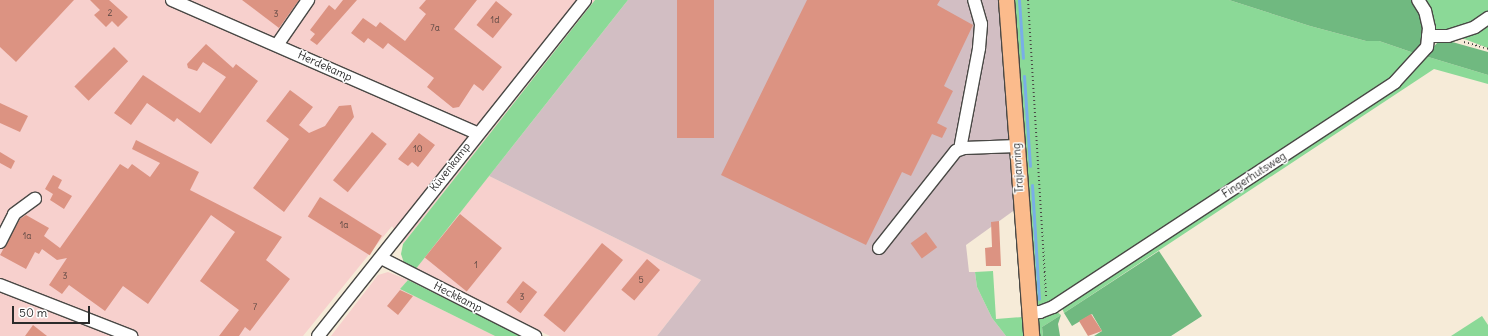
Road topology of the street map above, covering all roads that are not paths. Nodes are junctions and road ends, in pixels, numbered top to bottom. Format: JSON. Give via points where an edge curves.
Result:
{"nodes":[{"id":1,"x":172,"y":0,"type":"edge"},
{"id":2,"x":308,"y":0,"type":"edge"},
{"id":3,"x":585,"y":0,"type":"edge"},
{"id":4,"x":974,"y":0,"type":"edge"},
{"id":5,"x":1006,"y":0,"type":"edge"},
{"id":6,"x":1418,"y":0,"type":"edge"},
{"id":7,"x":1488,"y":18,"type":"edge"},
{"id":8,"x":1428,"y":36,"type":"junction"},
{"id":9,"x":277,"y":45,"type":"junction"},
{"id":10,"x":477,"y":133,"type":"junction"},
{"id":11,"x":1017,"y":146,"type":"junction"},
{"id":12,"x":960,"y":149,"type":"junction"},
{"id":13,"x":35,"y":200,"type":"dead end"},
{"id":14,"x":0,"y":242,"type":"edge"},
{"id":15,"x":879,"y":248,"type":"dead end"},
{"id":16,"x":380,"y":258,"type":"junction"},
{"id":17,"x":0,"y":285,"type":"edge"},
{"id":18,"x":1035,"y":313,"type":"junction"},
{"id":19,"x":131,"y":336,"type":"edge"},
{"id":20,"x":318,"y":336,"type":"edge"},
{"id":21,"x":534,"y":336,"type":"edge"},
{"id":22,"x":1031,"y":336,"type":"edge"}],
"edges":[{"from":1,"to":9,"type":"street","name":"Herdekamp"},
{"from":2,"to":9,"type":"street"},
{"from":3,"to":10,"type":"street","name":"Küvenkamp"},
{"from":4,"to":12,"type":"street","via":[[981,24],[979,48]]},
{"from":5,"to":11,"type":"main road","name":"Trajanring"},
{"from":6,"to":8,"type":"street","name":"Fingerhutsweg","via":[[1425,11]]},
{"from":7,"to":8,"type":"street","via":[[1475,27],[1448,36]]},
{"from":8,"to":18,"type":"street","name":"Fingerhutsweg","via":[[1427,47],[1421,56],[1395,82],[1053,307]]},
{"from":9,"to":10,"type":"street","name":"Herdekamp"},
{"from":10,"to":16,"type":"street","name":"Küvenkamp"},
{"from":11,"to":12,"type":"street"},
{"from":11,"to":18,"type":"main road","name":"Trajanring"},
{"from":12,"to":15,"type":"street"},
{"from":13,"to":14,"type":"street","via":[[14,214]]},
{"from":16,"to":20,"type":"street","name":"Küvenkamp"},
{"from":16,"to":21,"type":"street","name":"Heckkamp"},
{"from":17,"to":19,"type":"street"},
{"from":18,"to":22,"type":"main road","name":"Trajanring"}]}
